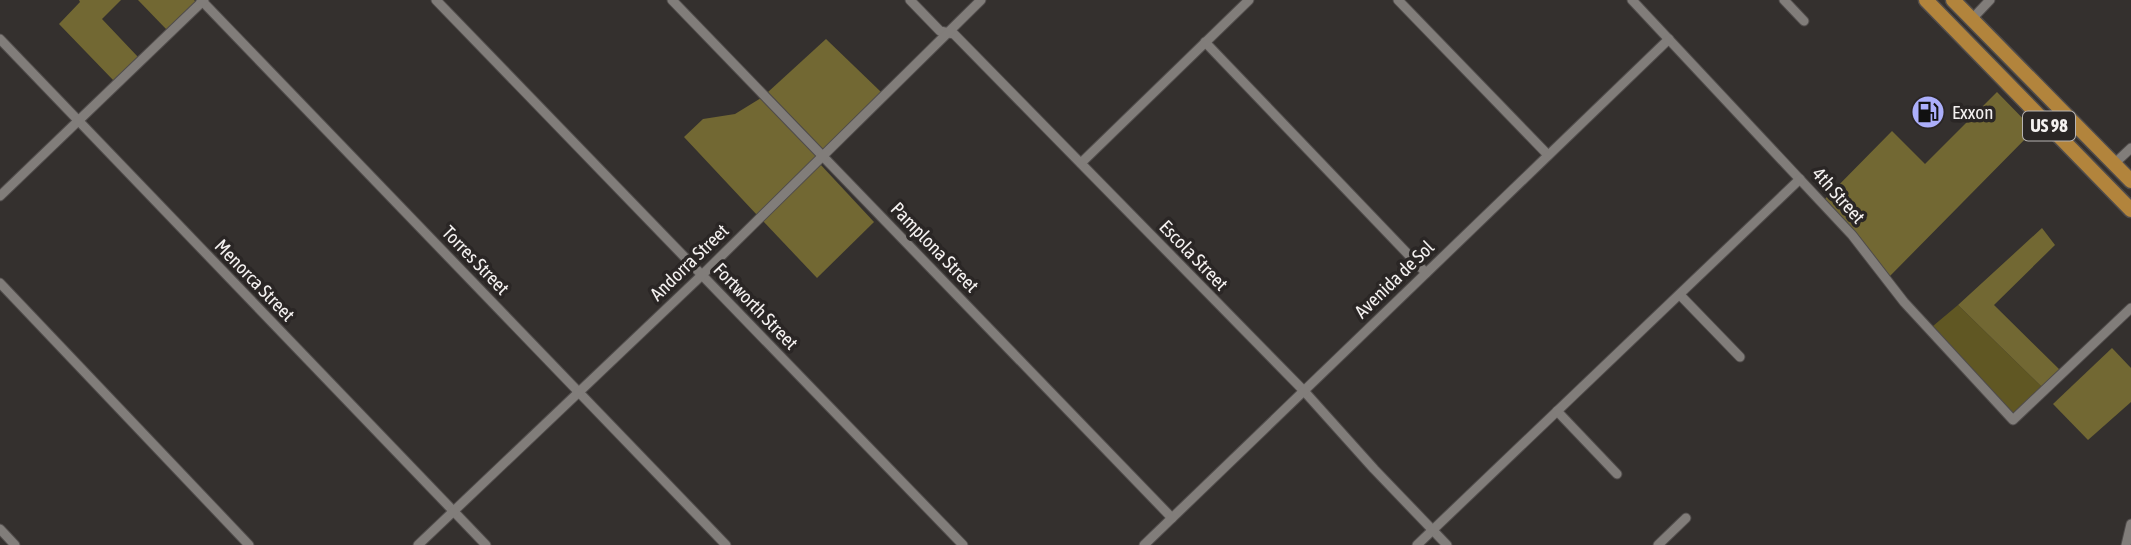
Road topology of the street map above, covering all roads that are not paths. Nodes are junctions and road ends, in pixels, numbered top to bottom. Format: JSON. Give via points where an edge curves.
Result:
{"nodes":[{"id":1,"x":436,"y":0,"type":"edge"},
{"id":2,"x":673,"y":0,"type":"edge"},
{"id":3,"x":910,"y":0,"type":"edge"},
{"id":4,"x":981,"y":0,"type":"edge"},
{"id":5,"x":1249,"y":0,"type":"edge"},
{"id":6,"x":1398,"y":0,"type":"edge"},
{"id":7,"x":1632,"y":0,"type":"edge"},
{"id":8,"x":1784,"y":0,"type":"edge"},
{"id":9,"x":1926,"y":0,"type":"edge"},
{"id":10,"x":1934,"y":0,"type":"edge"},
{"id":11,"x":1953,"y":0,"type":"edge"},
{"id":12,"x":1990,"y":0,"type":"edge"},
{"id":13,"x":203,"y":1,"type":"edge"},
{"id":14,"x":1972,"y":19,"type":"junction"},
{"id":15,"x":1804,"y":21,"type":"dead end"},
{"id":16,"x":947,"y":33,"type":"junction"},
{"id":17,"x":0,"y":39,"type":"edge"},
{"id":18,"x":1669,"y":39,"type":"junction"},
{"id":19,"x":1205,"y":42,"type":"junction"},
{"id":20,"x":1967,"y":42,"type":"junction"},
{"id":21,"x":2070,"y":119,"type":"junction"},
{"id":22,"x":78,"y":121,"type":"junction"},
{"id":23,"x":2131,"y":148,"type":"edge"},
{"id":24,"x":1548,"y":155,"type":"junction"},
{"id":25,"x":823,"y":156,"type":"junction"},
{"id":26,"x":1081,"y":163,"type":"junction"},
{"id":27,"x":2114,"y":164,"type":"junction"},
{"id":28,"x":1800,"y":179,"type":"junction"},
{"id":29,"x":2131,"y":181,"type":"edge"},
{"id":30,"x":0,"y":196,"type":"edge"},
{"id":31,"x":2131,"y":210,"type":"edge"},
{"id":32,"x":1426,"y":273,"type":"junction"},
{"id":33,"x":702,"y":275,"type":"junction"},
{"id":34,"x":0,"y":283,"type":"edge"},
{"id":35,"x":1680,"y":295,"type":"junction"},
{"id":36,"x":2131,"y":308,"type":"edge"},
{"id":37,"x":1740,"y":357,"type":"dead end"},
{"id":38,"x":578,"y":391,"type":"junction"},
{"id":39,"x":1304,"y":391,"type":"junction"},
{"id":40,"x":1557,"y":411,"type":"junction"},
{"id":41,"x":1617,"y":474,"type":"dead end"},
{"id":42,"x":454,"y":511,"type":"junction"},
{"id":43,"x":1172,"y":518,"type":"junction"},
{"id":44,"x":1686,"y":518,"type":"dead end"},
{"id":45,"x":2131,"y":524,"type":"edge"},
{"id":46,"x":0,"y":529,"type":"edge"},
{"id":47,"x":1433,"y":530,"type":"junction"},
{"id":48,"x":15,"y":545,"type":"edge"},
{"id":49,"x":249,"y":545,"type":"edge"},
{"id":50,"x":418,"y":545,"type":"edge"},
{"id":51,"x":486,"y":545,"type":"edge"},
{"id":52,"x":726,"y":545,"type":"edge"},
{"id":53,"x":963,"y":545,"type":"edge"},
{"id":54,"x":1144,"y":545,"type":"edge"},
{"id":55,"x":1418,"y":545,"type":"edge"},
{"id":56,"x":1447,"y":545,"type":"edge"},
{"id":57,"x":1658,"y":545,"type":"edge"},
{"id":58,"x":2126,"y":545,"type":"edge"}],
"edges":[{"from":1,"to":33,"type":"street","name":"Fortworth Street"},
{"from":2,"to":25,"type":"street","name":"Pamplona Street"},
{"from":3,"to":16,"type":"street","name":"Escola Street"},
{"from":4,"to":16,"type":"street","name":"Andorra Street"},
{"from":5,"to":19,"type":"street"},
{"from":6,"to":24,"type":"street"},
{"from":7,"to":18,"type":"street","name":"4th Street"},
{"from":8,"to":15,"type":"street"},
{"from":9,"to":20,"type":"highway","number":"US 98"},
{"from":10,"to":14,"type":"highway","via":[[1955,20]]},
{"from":11,"to":14,"type":"highway","number":"US 98"},
{"from":12,"to":14,"type":"street"},
{"from":13,"to":22,"type":"street"},
{"from":13,"to":38,"type":"street","name":"Torres Street"},
{"from":14,"to":21,"type":"highway","number":"US 98"},
{"from":16,"to":25,"type":"street","name":"Andorra Street"},
{"from":16,"to":26,"type":"street","name":"Escola Street","via":[[954,34]]},
{"from":17,"to":22,"type":"street","name":"Menorca Street"},
{"from":18,"to":24,"type":"street","name":"Avenida de Sol"},
{"from":18,"to":28,"type":"street","name":"4th Street"},
{"from":19,"to":26,"type":"street"},
{"from":19,"to":32,"type":"street"},
{"from":20,"to":21,"type":"highway","via":[[1974,38],[1988,45],[2055,113]]},
{"from":20,"to":31,"type":"highway","number":"US 98"},
{"from":21,"to":27,"type":"highway","number":"US 98"},
{"from":22,"to":30,"type":"street"},
{"from":22,"to":42,"type":"street","name":"Menorca Street"},
{"from":23,"to":27,"type":"street"},
{"from":24,"to":32,"type":"street","name":"Avenida de Sol"},
{"from":25,"to":33,"type":"street","name":"Andorra Street"},
{"from":25,"to":43,"type":"street","name":"Pamplona Street"},
{"from":26,"to":39,"type":"street","name":"Escola Street"},
{"from":27,"to":29,"type":"highway","number":"US 98"},
{"from":28,"to":35,"type":"street"},
{"from":28,"to":36,"type":"street","name":"4th Street","via":[[1852,235],[1904,302],[2013,420]]},
{"from":32,"to":39,"type":"street","name":"Avenida de Sol"},
{"from":33,"to":38,"type":"street","name":"Andorra Street"},
{"from":33,"to":53,"type":"street","name":"Fortworth Street"},
{"from":34,"to":49,"type":"street"},
{"from":35,"to":37,"type":"street"},
{"from":35,"to":40,"type":"street"},
{"from":38,"to":42,"type":"street","name":"Andorra Street"},
{"from":38,"to":52,"type":"street","name":"Torres Street"},
{"from":39,"to":43,"type":"street","name":"Avenida de Sol"},
{"from":39,"to":47,"type":"street","name":"Escola Street"},
{"from":40,"to":41,"type":"street"},
{"from":40,"to":47,"type":"street"},
{"from":42,"to":50,"type":"street","name":"Andorra Street"},
{"from":42,"to":51,"type":"street","name":"Menorca Street"},
{"from":43,"to":54,"type":"street","name":"Avenida de Sol"},
{"from":44,"to":57,"type":"street"},
{"from":45,"to":58,"type":"street"},
{"from":46,"to":48,"type":"street"},
{"from":47,"to":55,"type":"street"},
{"from":47,"to":56,"type":"street","name":"Escola Street"}]}
